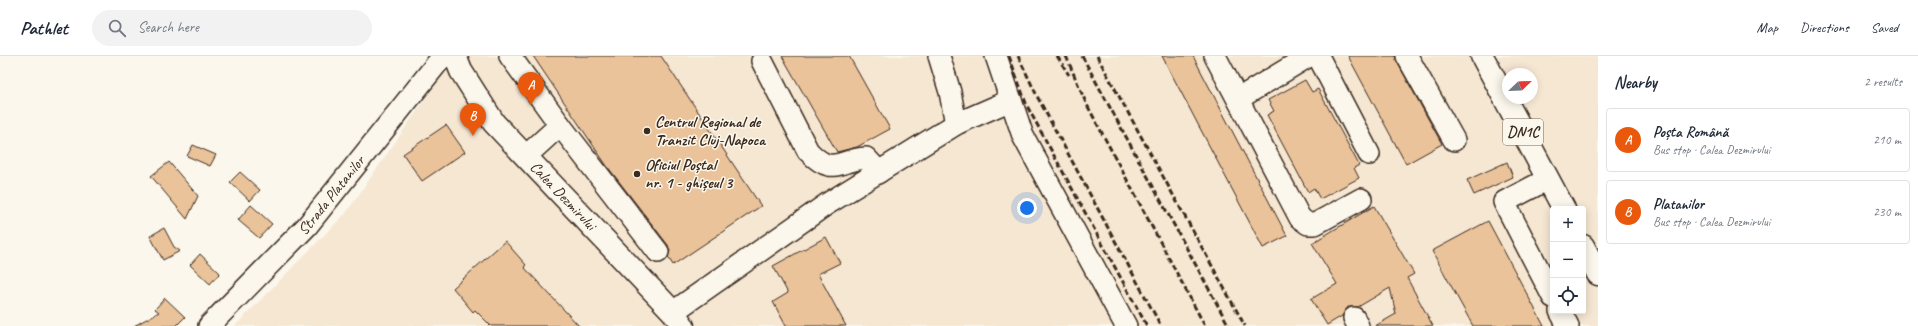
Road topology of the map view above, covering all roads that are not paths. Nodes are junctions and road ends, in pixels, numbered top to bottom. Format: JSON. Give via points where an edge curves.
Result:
{"nodes":[{"id":1,"x":443,"y":56,"type":"edge"},
{"id":2,"x":455,"y":56,"type":"edge"},
{"id":3,"x":510,"y":56,"type":"edge"},
{"id":4,"x":939,"y":56,"type":"edge"},
{"id":5,"x":996,"y":56,"type":"edge"},
{"id":6,"x":1215,"y":56,"type":"edge"},
{"id":7,"x":1309,"y":56,"type":"edge"},
{"id":8,"x":1318,"y":56,"type":"edge"},
{"id":9,"x":1407,"y":56,"type":"edge"},
{"id":10,"x":1482,"y":56,"type":"edge"},
{"id":11,"x":762,"y":61,"type":"dead end"},
{"id":12,"x":1238,"y":99,"type":"junction"},
{"id":13,"x":1011,"y":100,"type":"junction"},
{"id":14,"x":956,"y":124,"type":"junction"},
{"id":15,"x":560,"y":125,"type":"junction"},
{"id":16,"x":1454,"y":140,"type":"dead end"},
{"id":17,"x":1369,"y":154,"type":"dead end"},
{"id":18,"x":526,"y":156,"type":"junction"},
{"id":19,"x":878,"y":172,"type":"junction"},
{"id":20,"x":1548,"y":179,"type":"junction"},
{"id":21,"x":1361,"y":199,"type":"dead end"},
{"id":22,"x":1562,"y":206,"type":"edge"},
{"id":23,"x":658,"y":252,"type":"dead end"},
{"id":24,"x":1586,"y":252,"type":"edge"},
{"id":25,"x":1598,"y":274,"type":"edge"},
{"id":26,"x":1550,"y":291,"type":"edge"},
{"id":27,"x":1562,"y":314,"type":"edge"},
{"id":28,"x":678,"y":319,"type":"edge"},
{"id":29,"x":209,"y":326,"type":"edge"},
{"id":30,"x":1126,"y":326,"type":"edge"},
{"id":31,"x":1568,"y":326,"type":"edge"}],
"edges":[{"from":1,"to":29,"type":"street","name":"Strada Platanilor","via":[[307,226]]},
{"from":2,"to":18,"type":"main road","name":"Calea Dezmirului","via":[[461,71],[494,123]]},
{"from":3,"to":15,"type":"street"},
{"from":4,"to":14,"type":"street"},
{"from":5,"to":13,"type":"street"},
{"from":6,"to":12,"type":"street"},
{"from":7,"to":12,"type":"street"},
{"from":8,"to":17,"type":"street"},
{"from":9,"to":16,"type":"street"},
{"from":10,"to":20,"type":"main road","number":"DN1C"},
{"from":11,"to":19,"type":"street","via":[[808,151],[818,162],[829,166],[866,158]]},
{"from":12,"to":21,"type":"street","via":[[1300,218],[1308,224],[1315,224]]},
{"from":13,"to":14,"type":"street"},
{"from":13,"to":30,"type":"street","via":[[1023,136]]},
{"from":14,"to":19,"type":"street"},
{"from":15,"to":18,"type":"street"},
{"from":15,"to":23,"type":"street"},
{"from":18,"to":28,"type":"main road","name":"Calea Dezmirului"},
{"from":19,"to":28,"type":"street","via":[[827,204]]},
{"from":20,"to":22,"type":"main road","number":"DN1C"},
{"from":20,"to":26,"type":"street","via":[[1504,202]]},
{"from":24,"to":25,"type":"main road"},
{"from":27,"to":31,"type":"street"}]}
